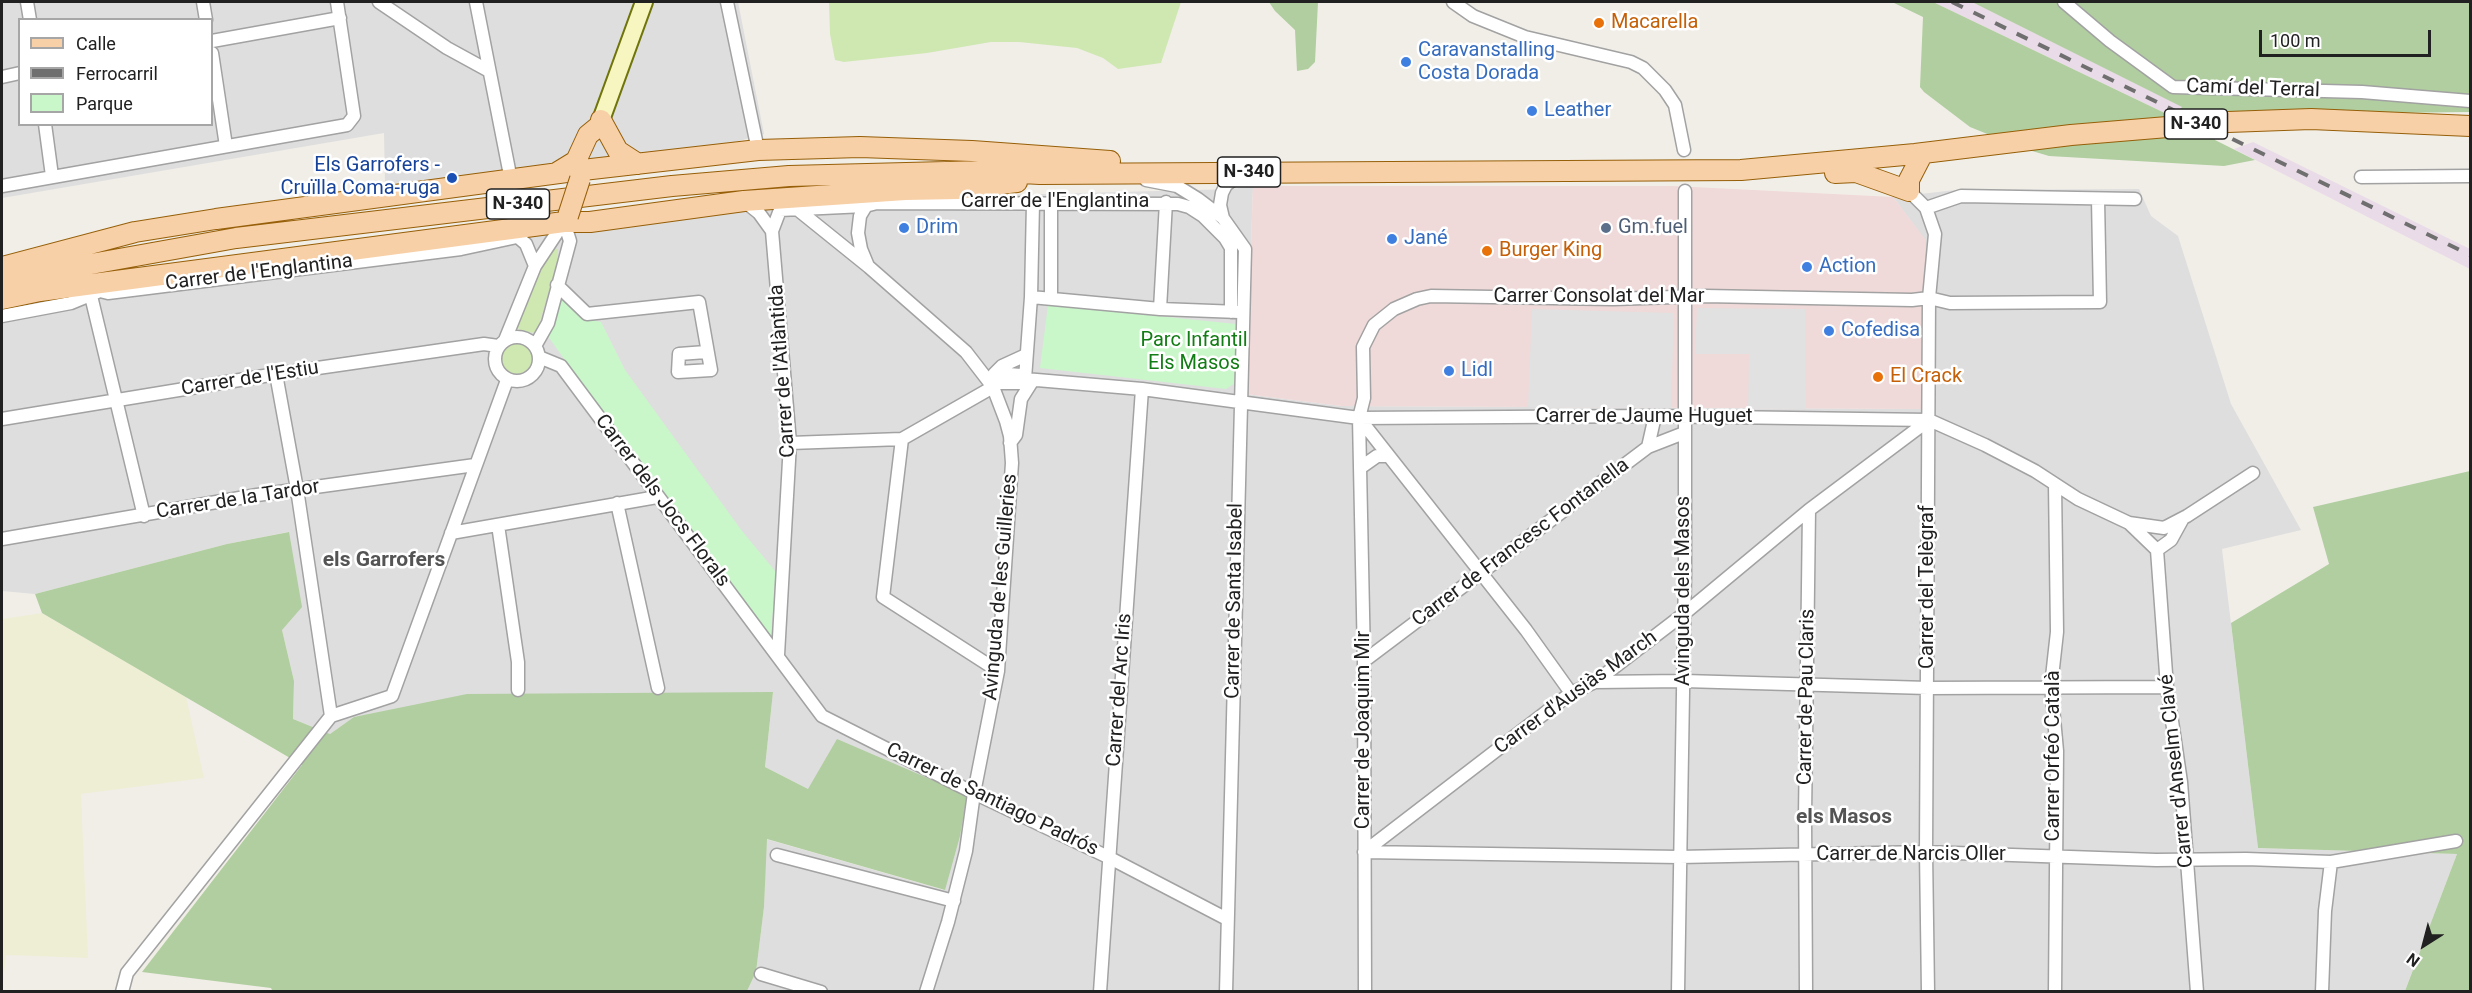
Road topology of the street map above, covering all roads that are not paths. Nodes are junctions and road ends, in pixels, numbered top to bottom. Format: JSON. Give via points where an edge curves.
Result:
{"nodes":[{"id":1,"x":27,"y":2,"type":"edge"},
{"id":2,"x":202,"y":2,"type":"edge"},
{"id":3,"x":337,"y":2,"type":"edge"},
{"id":4,"x":379,"y":2,"type":"edge"},
{"id":5,"x":476,"y":2,"type":"edge"},
{"id":6,"x":644,"y":2,"type":"edge"},
{"id":7,"x":727,"y":2,"type":"edge"},
{"id":8,"x":1453,"y":2,"type":"edge"},
{"id":9,"x":2064,"y":2,"type":"edge"},
{"id":10,"x":30,"y":18,"type":"edge"},
{"id":11,"x":206,"y":18,"type":"edge"},
{"id":12,"x":340,"y":18,"type":"junction"},
{"id":13,"x":213,"y":41,"type":"edge"},
{"id":14,"x":213,"y":60,"type":"edge"},
{"id":15,"x":489,"y":71,"type":"junction"},
{"id":16,"x":18,"y":73,"type":"edge"},
{"id":17,"x":2,"y":77,"type":"edge"},
{"id":18,"x":2470,"y":101,"type":"edge"},
{"id":19,"x":600,"y":123,"type":"junction"},
{"id":20,"x":45,"y":126,"type":"edge"},
{"id":21,"x":2470,"y":126,"type":"edge"},
{"id":22,"x":226,"y":146,"type":"junction"},
{"id":23,"x":758,"y":150,"type":"junction"},
{"id":24,"x":1684,"y":150,"type":"dead end"},
{"id":25,"x":1923,"y":153,"type":"junction"},
{"id":26,"x":638,"y":164,"type":"junction"},
{"id":27,"x":1803,"y":166,"type":"junction"},
{"id":28,"x":1135,"y":172,"type":"junction"},
{"id":29,"x":1243,"y":172,"type":"junction"},
{"id":30,"x":1040,"y":174,"type":"junction"},
{"id":31,"x":581,"y":175,"type":"junction"},
{"id":32,"x":52,"y":176,"type":"junction"},
{"id":33,"x":553,"y":176,"type":"junction"},
{"id":34,"x":2470,"y":176,"type":"edge"},
{"id":35,"x":2361,"y":177,"type":"dead end"},
{"id":36,"x":511,"y":180,"type":"junction"},
{"id":37,"x":2,"y":186,"type":"edge"},
{"id":38,"x":1685,"y":191,"type":"dead end"},
{"id":39,"x":1909,"y":191,"type":"junction"},
{"id":40,"x":870,"y":199,"type":"junction"},
{"id":41,"x":2098,"y":199,"type":"junction"},
{"id":42,"x":2135,"y":199,"type":"dead end"},
{"id":43,"x":744,"y":201,"type":"junction"},
{"id":44,"x":1051,"y":202,"type":"junction"},
{"id":45,"x":1166,"y":202,"type":"junction"},
{"id":46,"x":1033,"y":203,"type":"junction"},
{"id":47,"x":778,"y":204,"type":"junction"},
{"id":48,"x":1926,"y":208,"type":"junction"},
{"id":49,"x":797,"y":209,"type":"junction"},
{"id":50,"x":1223,"y":218,"type":"junction"},
{"id":51,"x":566,"y":219,"type":"junction"},
{"id":52,"x":772,"y":231,"type":"junction"},
{"id":53,"x":513,"y":233,"type":"junction"},
{"id":54,"x":535,"y":266,"type":"junction"},
{"id":55,"x":2,"y":267,"type":"edge"},
{"id":56,"x":869,"y":267,"type":"junction"},
{"id":57,"x":2,"y":280,"type":"edge"},
{"id":58,"x":557,"y":285,"type":"junction"},
{"id":59,"x":40,"y":291,"type":"junction"},
{"id":60,"x":91,"y":296,"type":"junction"},
{"id":61,"x":1031,"y":297,"type":"junction"},
{"id":62,"x":1685,"y":297,"type":"junction"},
{"id":63,"x":1051,"y":298,"type":"junction"},
{"id":64,"x":1929,"y":298,"type":"junction"},
{"id":65,"x":2,"y":299,"type":"edge"},
{"id":66,"x":1160,"y":309,"type":"junction"},
{"id":67,"x":1237,"y":312,"type":"junction"},
{"id":68,"x":2,"y":316,"type":"edge"},
{"id":69,"x":501,"y":343,"type":"junction"},
{"id":70,"x":537,"y":351,"type":"junction"},
{"id":71,"x":706,"y":352,"type":"dead end"},
{"id":72,"x":1026,"y":355,"type":"junction"},
{"id":73,"x":276,"y":374,"type":"junction"},
{"id":74,"x":1029,"y":379,"type":"junction"},
{"id":75,"x":507,"y":380,"type":"junction"},
{"id":76,"x":991,"y":381,"type":"junction"},
{"id":77,"x":1142,"y":389,"type":"junction"},
{"id":78,"x":116,"y":400,"type":"junction"},
{"id":79,"x":1240,"y":403,"type":"junction"},
{"id":80,"x":1655,"y":416,"type":"junction"},
{"id":81,"x":1684,"y":417,"type":"junction"},
{"id":82,"x":1359,"y":418,"type":"junction"},
{"id":83,"x":2,"y":419,"type":"edge"},
{"id":84,"x":1929,"y":420,"type":"junction"},
{"id":85,"x":1684,"y":433,"type":"junction"},
{"id":86,"x":902,"y":439,"type":"junction"},
{"id":87,"x":790,"y":443,"type":"junction"},
{"id":88,"x":1010,"y":443,"type":"junction"},
{"id":89,"x":1648,"y":447,"type":"junction"},
{"id":90,"x":1388,"y":456,"type":"junction"},
{"id":91,"x":475,"y":465,"type":"junction"},
{"id":92,"x":1360,"y":468,"type":"junction"},
{"id":93,"x":2253,"y":473,"type":"dead end"},
{"id":94,"x":2055,"y":484,"type":"junction"},
{"id":95,"x":297,"y":489,"type":"junction"},
{"id":96,"x":657,"y":497,"type":"junction"},
{"id":97,"x":618,"y":503,"type":"junction"},
{"id":98,"x":1809,"y":510,"type":"junction"},
{"id":99,"x":144,"y":516,"type":"junction"},
{"id":100,"x":2182,"y":519,"type":"junction"},
{"id":101,"x":2129,"y":523,"type":"junction"},
{"id":102,"x":498,"y":525,"type":"junction"},
{"id":103,"x":451,"y":533,"type":"junction"},
{"id":104,"x":2,"y":539,"type":"edge"},
{"id":105,"x":2157,"y":550,"type":"junction"},
{"id":106,"x":1482,"y":574,"type":"junction"},
{"id":107,"x":1685,"y":613,"type":"junction"},
{"id":108,"x":778,"y":656,"type":"junction"},
{"id":109,"x":1364,"y":661,"type":"junction"},
{"id":110,"x":998,"y":671,"type":"junction"},
{"id":111,"x":1684,"y":681,"type":"junction"},
{"id":112,"x":1595,"y":682,"type":"junction"},
{"id":113,"x":1808,"y":685,"type":"junction"},
{"id":114,"x":2050,"y":686,"type":"junction"},
{"id":115,"x":2167,"y":687,"type":"junction"},
{"id":116,"x":658,"y":688,"type":"dead end"},
{"id":117,"x":1928,"y":688,"type":"junction"},
{"id":118,"x":518,"y":690,"type":"dead end"},
{"id":119,"x":1571,"y":693,"type":"junction"},
{"id":120,"x":331,"y":716,"type":"junction"},
{"id":121,"x":974,"y":794,"type":"junction"},
{"id":122,"x":2456,"y":841,"type":"dead end"},
{"id":123,"x":1364,"y":852,"type":"junction"},
{"id":124,"x":1926,"y":852,"type":"junction"},
{"id":125,"x":1806,"y":854,"type":"junction"},
{"id":126,"x":777,"y":855,"type":"dead end"},
{"id":127,"x":2054,"y":856,"type":"junction"},
{"id":128,"x":1108,"y":857,"type":"junction"},
{"id":129,"x":1679,"y":857,"type":"junction"},
{"id":130,"x":2187,"y":860,"type":"junction"},
{"id":131,"x":2331,"y":862,"type":"junction"},
{"id":132,"x":954,"y":900,"type":"junction"},
{"id":133,"x":1227,"y":919,"type":"junction"},
{"id":134,"x":760,"y":974,"type":"dead end"},
{"id":135,"x":1367,"y":990,"type":"edge"},
{"id":136,"x":122,"y":992,"type":"edge"},
{"id":137,"x":821,"y":992,"type":"edge"},
{"id":138,"x":926,"y":992,"type":"edge"},
{"id":139,"x":1100,"y":992,"type":"edge"},
{"id":140,"x":1226,"y":992,"type":"edge"},
{"id":141,"x":1678,"y":992,"type":"edge"},
{"id":142,"x":1806,"y":992,"type":"edge"},
{"id":143,"x":1928,"y":992,"type":"edge"},
{"id":144,"x":2055,"y":992,"type":"edge"},
{"id":145,"x":2197,"y":992,"type":"edge"},
{"id":146,"x":2322,"y":992,"type":"edge"}],
"edges":[{"from":1,"to":10,"type":"street"},
{"from":2,"to":11,"type":"street"},
{"from":3,"to":12,"type":"street"},
{"from":4,"to":15,"type":"street"},
{"from":5,"to":15,"type":"street"},
{"from":6,"to":19,"type":"street"},
{"from":7,"to":23,"type":"street"},
{"from":8,"to":24,"type":"street","via":[[1473,16],[1525,37],[1624,62],[1653,77],[1675,105]]},
{"from":9,"to":18,"type":"street","name":"Camí del Terral","via":[[2173,87],[2362,92]]},
{"from":12,"to":13,"type":"street"},
{"from":12,"to":22,"type":"street","via":[[354,117],[347,125]]},
{"from":14,"to":22,"type":"street"},
{"from":15,"to":36,"type":"street"},
{"from":16,"to":17,"type":"street"},
{"from":19,"to":26,"type":"main road","via":[[618,151]]},
{"from":19,"to":31,"type":"main road"},
{"from":19,"to":33,"type":"main road","via":[[588,135],[576,161]]},
{"from":20,"to":32,"type":"street"},
{"from":21,"to":25,"type":"main road","number":"N-340","via":[[2311,119],[2228,122]]},
{"from":22,"to":32,"type":"street"},
{"from":23,"to":26,"type":"main road"},
{"from":23,"to":28,"type":"main road","via":[[860,147],[972,151],[1124,162]]},
{"from":25,"to":27,"type":"main road","number":"N-340"},
{"from":25,"to":39,"type":"main road"},
{"from":26,"to":31,"type":"main road"},
{"from":27,"to":29,"type":"main road","number":"N-340","via":[[1741,170]]},
{"from":27,"to":39,"type":"main road","via":[[1821,173],[1856,172]]},
{"from":28,"to":29,"type":"main road","number":"N-340"},
{"from":28,"to":30,"type":"main road","number":"N-340"},
{"from":28,"to":50,"type":"street","name":"Carrer de Santa Isabel","via":[[1135,178],[1177,186]]},
{"from":29,"to":50,"type":"street","via":[[1222,193]]},
{"from":30,"to":40,"type":"main road","via":[[1020,181]]},
{"from":30,"to":57,"type":"main road","number":"N-340","via":[[985,171],[789,176],[672,186],[236,238]]},
{"from":31,"to":33,"type":"main road"},
{"from":31,"to":51,"type":"main road","bridge":true},
{"from":32,"to":37,"type":"street"},
{"from":33,"to":36,"type":"main road"},
{"from":34,"to":35,"type":"street"},
{"from":36,"to":55,"type":"main road","via":[[147,230]]},
{"from":38,"to":62,"type":"street","name":"Avinguda dels Masos"},
{"from":39,"to":48,"type":"street","name":"Carrer del Telègraf"},
{"from":40,"to":46,"type":"street","name":"Carrer de l'Englantina","via":[[877,203]]},
{"from":40,"to":47,"type":"main road"},
{"from":40,"to":49,"type":"street","name":"Carrer de l'Englantina"},
{"from":40,"to":56,"type":"street","name":"Avinguda de les Guilleries","via":[[860,216],[858,233]]},
{"from":41,"to":42,"type":"street"},
{"from":41,"to":48,"type":"street","via":[[1961,196]]},
{"from":41,"to":64,"type":"street","name":"Carrer Consolat del Mar","via":[[2100,302],[1950,303]]},
{"from":43,"to":47,"type":"main road"},
{"from":43,"to":51,"type":"main road","via":[[590,222]]},
{"from":43,"to":52,"type":"street"},
{"from":44,"to":45,"type":"street","name":"Carrer de l'Englantina"},
{"from":44,"to":46,"type":"street","name":"Carrer de l'Englantina"},
{"from":44,"to":63,"type":"street"},
{"from":45,"to":66,"type":"street"},
{"from":45,"to":67,"type":"street","name":"Carrer de l'Englantina","via":[[1189,207],[1228,243],[1233,255]]},
{"from":46,"to":61,"type":"street"},
{"from":47,"to":49,"type":"street","name":"Carrer de l'Englantina"},
{"from":47,"to":52,"type":"street","name":"Carrer de l'Atlàntida"},
{"from":48,"to":64,"type":"street","name":"Carrer del Telègraf","via":[[1935,234]]},
{"from":49,"to":56,"type":"street","name":"Avinguda de les Guilleries"},
{"from":50,"to":67,"type":"street","name":"Carrer de Santa Isabel","via":[[1245,249]]},
{"from":51,"to":53,"type":"main road"},
{"from":51,"to":54,"type":"street"},
{"from":51,"to":58,"type":"street","via":[[570,241]]},
{"from":52,"to":87,"type":"street","name":"Carrer de l'Atlàntida"},
{"from":53,"to":54,"type":"street","via":[[531,252]]},
{"from":53,"to":59,"type":"main road"},
{"from":53,"to":60,"type":"street","name":"Carrer de l'Englantina","via":[[461,249],[100,291]]},
{"from":54,"to":69,"type":"street"},
{"from":56,"to":76,"type":"street","name":"Avinguda de les Guilleries","via":[[966,352]]},
{"from":58,"to":70,"type":"street"},
{"from":58,"to":71,"type":"street","via":[[587,314],[699,302]]},
{"from":59,"to":60,"type":"street","via":[[50,295]]},
{"from":59,"to":65,"type":"main road"},
{"from":60,"to":68,"type":"street","name":"Carrer de l'Englantina"},
{"from":60,"to":78,"type":"street"},
{"from":61,"to":63,"type":"street"},
{"from":61,"to":72,"type":"street"},
{"from":62,"to":64,"type":"street","name":"Carrer Consolat del Mar"},
{"from":62,"to":81,"type":"street","name":"Avinguda dels Masos"},
{"from":62,"to":82,"type":"street","name":"Carrer Consolat del Mar","via":[[1417,299],[1394,309],[1374,325],[1363,347],[1364,398]]},
{"from":63,"to":66,"type":"street"},
{"from":64,"to":84,"type":"street","name":"Carrer del Telègraf"},
{"from":66,"to":67,"type":"street"},
{"from":67,"to":79,"type":"street","name":"Carrer de Santa Isabel"},
{"from":69,"to":70,"type":"street","via":[[521,337]]},
{"from":69,"to":73,"type":"street","name":"Carrer de l'Estiu"},
{"from":69,"to":75,"type":"street","via":[[495,355],[496,368]]},
{"from":70,"to":75,"type":"street","via":[[532,376],[517,382]]},
{"from":70,"to":96,"type":"street","name":"Carrer dels Jocs Florals","via":[[561,366]]},
{"from":72,"to":74,"type":"street"},
{"from":72,"to":76,"type":"street","via":[[1002,366]]},
{"from":73,"to":78,"type":"street","name":"Carrer de l'Estiu"},
{"from":73,"to":95,"type":"street"},
{"from":74,"to":76,"type":"street","name":"Carrer de Jaume Huguet","via":[[1021,375]]},
{"from":74,"to":77,"type":"street","name":"Carrer de Jaume Huguet"},
{"from":74,"to":88,"type":"street","via":[[1021,399],[1016,435]]},
{"from":75,"to":91,"type":"street"},
{"from":76,"to":86,"type":"street"},
{"from":76,"to":88,"type":"street","name":"Avinguda de les Guilleries"},
{"from":77,"to":79,"type":"street","name":"Carrer de Jaume Huguet"},
{"from":77,"to":128,"type":"street","name":"Carrer del Arc Iris"},
{"from":78,"to":83,"type":"street","name":"Carrer de l'Estiu"},
{"from":78,"to":99,"type":"street"},
{"from":79,"to":82,"type":"street","name":"Carrer de Jaume Huguet"},
{"from":79,"to":133,"type":"street","name":"Carrer de Santa Isabel"},
{"from":80,"to":81,"type":"street","name":"Carrer de Jaume Huguet"},
{"from":80,"to":82,"type":"street","name":"Carrer de Jaume Huguet"},
{"from":80,"to":89,"type":"street"},
{"from":81,"to":84,"type":"street","name":"Carrer de Jaume Huguet"},
{"from":81,"to":85,"type":"street","name":"Avinguda dels Masos"},
{"from":82,"to":90,"type":"street"},
{"from":82,"to":92,"type":"street","name":"Carrer de Joaquim Mir"},
{"from":84,"to":94,"type":"street","via":[[1985,445]]},
{"from":84,"to":98,"type":"street","name":"Carrer d'Ausiàs March"},
{"from":84,"to":117,"type":"street","name":"Carrer del Telègraf"},
{"from":85,"to":89,"type":"street","name":"Carrer de Francesc Fontanella"},
{"from":85,"to":107,"type":"street","name":"Avinguda dels Masos"},
{"from":86,"to":87,"type":"street"},
{"from":86,"to":110,"type":"street","via":[[883,597]]},
{"from":87,"to":108,"type":"street","name":"Carrer de l'Atlàntida"},
{"from":88,"to":110,"type":"street","name":"Avinguda de les Guilleries","via":[[1012,463]]},
{"from":89,"to":106,"type":"street","name":"Carrer de Francesc Fontanella"},
{"from":90,"to":92,"type":"street","via":[[1377,456]]},
{"from":90,"to":106,"type":"street"},
{"from":91,"to":95,"type":"street","name":"Carrer de la Tardor"},
{"from":91,"to":103,"type":"street"},
{"from":92,"to":109,"type":"street","name":"Carrer de Joaquim Mir"},
{"from":93,"to":100,"type":"street"},
{"from":94,"to":101,"type":"street"},
{"from":94,"to":114,"type":"street","name":"Carrer Orfeó Català","via":[[2057,632]]},
{"from":95,"to":99,"type":"street","name":"Carrer de la Tardor"},
{"from":95,"to":120,"type":"street"},
{"from":96,"to":97,"type":"street"},
{"from":96,"to":108,"type":"street","name":"Carrer dels Jocs Florals"},
{"from":97,"to":102,"type":"street"},
{"from":97,"to":116,"type":"street"},
{"from":98,"to":107,"type":"street","name":"Carrer d'Ausiàs March"},
{"from":98,"to":113,"type":"street","name":"Carrer de Pau Claris"},
{"from":99,"to":104,"type":"street","name":"Carrer de la Tardor"},
{"from":100,"to":101,"type":"street","via":[[2164,528]]},
{"from":100,"to":105,"type":"street","via":[[2170,540]]},
{"from":101,"to":105,"type":"street"},
{"from":102,"to":103,"type":"street"},
{"from":102,"to":118,"type":"street","via":[[518,662]]},
{"from":103,"to":120,"type":"street","via":[[392,696]]},
{"from":105,"to":115,"type":"street","name":"Carrer d'Anselm Clavé"},
{"from":106,"to":109,"type":"street","name":"Carrer de Francesc Fontanella"},
{"from":106,"to":119,"type":"street"},
{"from":107,"to":111,"type":"street","name":"Avinguda dels Masos"},
{"from":107,"to":112,"type":"street","name":"Carrer d'Ausiàs March"},
{"from":108,"to":121,"type":"street","name":"Carrer de Santiago Padrós","via":[[822,716]]},
{"from":109,"to":123,"type":"street","name":"Carrer de Joaquim Mir"},
{"from":110,"to":121,"type":"street","name":"Avinguda de les Guilleries"},
{"from":111,"to":112,"type":"street"},
{"from":111,"to":113,"type":"street"},
{"from":111,"to":129,"type":"street","name":"Avinguda dels Masos"},
{"from":112,"to":119,"type":"street","name":"Carrer d'Ausiàs March"},
{"from":113,"to":117,"type":"street"},
{"from":113,"to":125,"type":"street","name":"Carrer de Pau Claris"},
{"from":114,"to":115,"type":"street"},
{"from":114,"to":117,"type":"street"},
{"from":114,"to":127,"type":"street","name":"Carrer Orfeó Català","via":[[2056,751]]},
{"from":115,"to":130,"type":"street","name":"Carrer d'Anselm Clavé"},
{"from":117,"to":124,"type":"street","name":"Carrer del Telègraf"},
{"from":119,"to":123,"type":"street","name":"Carrer d'Ausiàs March"},
{"from":120,"to":136,"type":"street","via":[[127,973]]},
{"from":121,"to":128,"type":"street","name":"Carrer de Santiago Padrós"},
{"from":121,"to":132,"type":"street","name":"Avinguda de les Guilleries"},
{"from":122,"to":131,"type":"street","name":"Carrer de Narcis Oller"},
{"from":123,"to":129,"type":"street","name":"Carrer de Narcis Oller"},
{"from":123,"to":135,"type":"street","name":"Carrer de Joaquim Mir"},
{"from":124,"to":125,"type":"street","name":"Carrer de Narcis Oller"},
{"from":124,"to":127,"type":"street","name":"Carrer de Narcis Oller"},
{"from":124,"to":143,"type":"street","name":"Carrer del Telègraf"},
{"from":125,"to":129,"type":"street","name":"Carrer de Narcis Oller"},
{"from":125,"to":142,"type":"street","name":"Carrer de Pau Claris"},
{"from":126,"to":132,"type":"street"},
{"from":127,"to":130,"type":"street","name":"Carrer de Narcis Oller"},
{"from":127,"to":144,"type":"street","name":"Carrer Orfeó Català"},
{"from":128,"to":133,"type":"street","name":"Carrer de Santiago Padrós"},
{"from":128,"to":139,"type":"street","name":"Carrer del Arc Iris"},
{"from":129,"to":141,"type":"street","name":"Avinguda dels Masos"},
{"from":130,"to":131,"type":"street","name":"Carrer de Narcis Oller"},
{"from":130,"to":145,"type":"street","name":"Carrer d'Anselm Clavé"},
{"from":131,"to":146,"type":"street"},
{"from":132,"to":138,"type":"street","name":"Avinguda de les Guilleries"},
{"from":133,"to":140,"type":"street","name":"Carrer de Santa Isabel"},
{"from":134,"to":137,"type":"street"}]}
